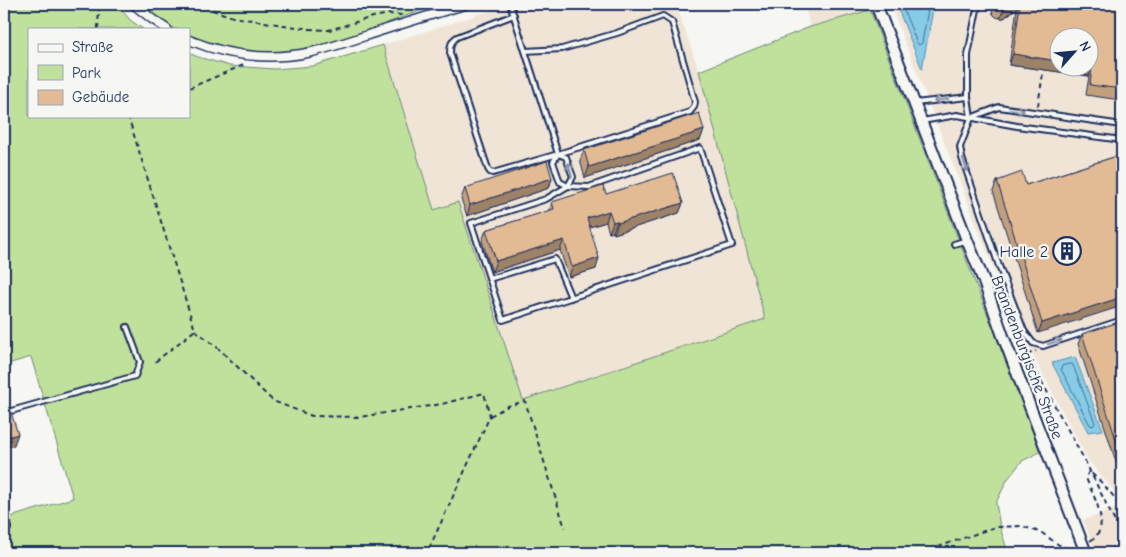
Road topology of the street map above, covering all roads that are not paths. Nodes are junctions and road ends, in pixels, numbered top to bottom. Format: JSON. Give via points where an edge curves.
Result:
{"nodes":[{"id":1,"x":133,"y":4,"type":"edge"},
{"id":2,"x":468,"y":4,"type":"edge"},
{"id":3,"x":510,"y":4,"type":"edge"},
{"id":4,"x":876,"y":4,"type":"edge"},
{"id":5,"x":978,"y":4,"type":"edge"},
{"id":6,"x":514,"y":16,"type":"junction"},
{"id":7,"x":166,"y":28,"type":"edge"},
{"id":8,"x":190,"y":40,"type":"edge"},
{"id":9,"x":526,"y":51,"type":"junction"},
{"id":10,"x":968,"y":97,"type":"junction"},
{"id":11,"x":914,"y":103,"type":"junction"},
{"id":12,"x":970,"y":118,"type":"junction"},
{"id":13,"x":921,"y":121,"type":"junction"},
{"id":14,"x":1122,"y":125,"type":"edge"},
{"id":15,"x":1122,"y":140,"type":"edge"},
{"id":16,"x":558,"y":154,"type":"junction"},
{"id":17,"x":568,"y":186,"type":"junction"},
{"id":18,"x":966,"y":240,"type":"junction"},
{"id":19,"x":954,"y":244,"type":"dead end"},
{"id":20,"x":489,"y":279,"type":"junction"},
{"id":21,"x":571,"y":298,"type":"junction"},
{"id":22,"x":1122,"y":320,"type":"edge"},
{"id":23,"x":127,"y":327,"type":"dead end"},
{"id":24,"x":4,"y":413,"type":"edge"},
{"id":25,"x":4,"y":515,"type":"edge"},
{"id":26,"x":4,"y":529,"type":"edge"},
{"id":27,"x":1085,"y":547,"type":"edge"}],
"edges":[{"from":1,"to":7,"type":"street"},
{"from":2,"to":8,"type":"street","via":[[328,48],[294,55],[233,54]]},
{"from":3,"to":6,"type":"lane"},
{"from":4,"to":11,"type":"street","name":"Brandenburgische Straße"},
{"from":5,"to":10,"type":"lane","via":[[968,55]]},
{"from":6,"to":9,"type":"lane"},
{"from":6,"to":16,"type":"lane","via":[[462,34],[453,40],[450,53],[490,172]]},
{"from":9,"to":16,"type":"lane"},
{"from":9,"to":16,"type":"lane","via":[[562,49],[617,34],[663,16],[672,22],[695,102],[690,112]]},
{"from":10,"to":11,"type":"lane","one_way":true},
{"from":10,"to":12,"type":"lane"},
{"from":11,"to":13,"type":"street","name":"Brandenburgische Straße"},
{"from":12,"to":13,"type":"lane","via":[[958,115]]},
{"from":12,"to":14,"type":"lane","one_way":true,"via":[[999,107]]},
{"from":12,"to":15,"type":"lane"},
{"from":12,"to":22,"type":"lane","one_way":true,"via":[[960,147],[962,158],[999,266],[1024,330],[1033,343],[1043,346]]},
{"from":13,"to":18,"type":"street","name":"Brandenburgische Straße"},
{"from":16,"to":17,"type":"lane","via":[[554,162],[560,182]]},
{"from":17,"to":16,"type":"lane","one_way":true,"via":[[573,177],[566,157]]},
{"from":17,"to":20,"type":"lane","via":[[546,199],[471,223]]},
{"from":17,"to":21,"type":"lane","via":[[589,187],[700,148],[732,245]]},
{"from":18,"to":19,"type":"lane"},
{"from":18,"to":27,"type":"street","name":"Brandenburgische Straße","bridge":true},
{"from":20,"to":21,"type":"lane","via":[[555,258]]},
{"from":20,"to":21,"type":"lane","via":[[502,320]]},
{"from":23,"to":24,"type":"lane","via":[[140,362],[135,376]]},
{"from":25,"to":26,"type":"lane","via":[[8,528]]}]}
